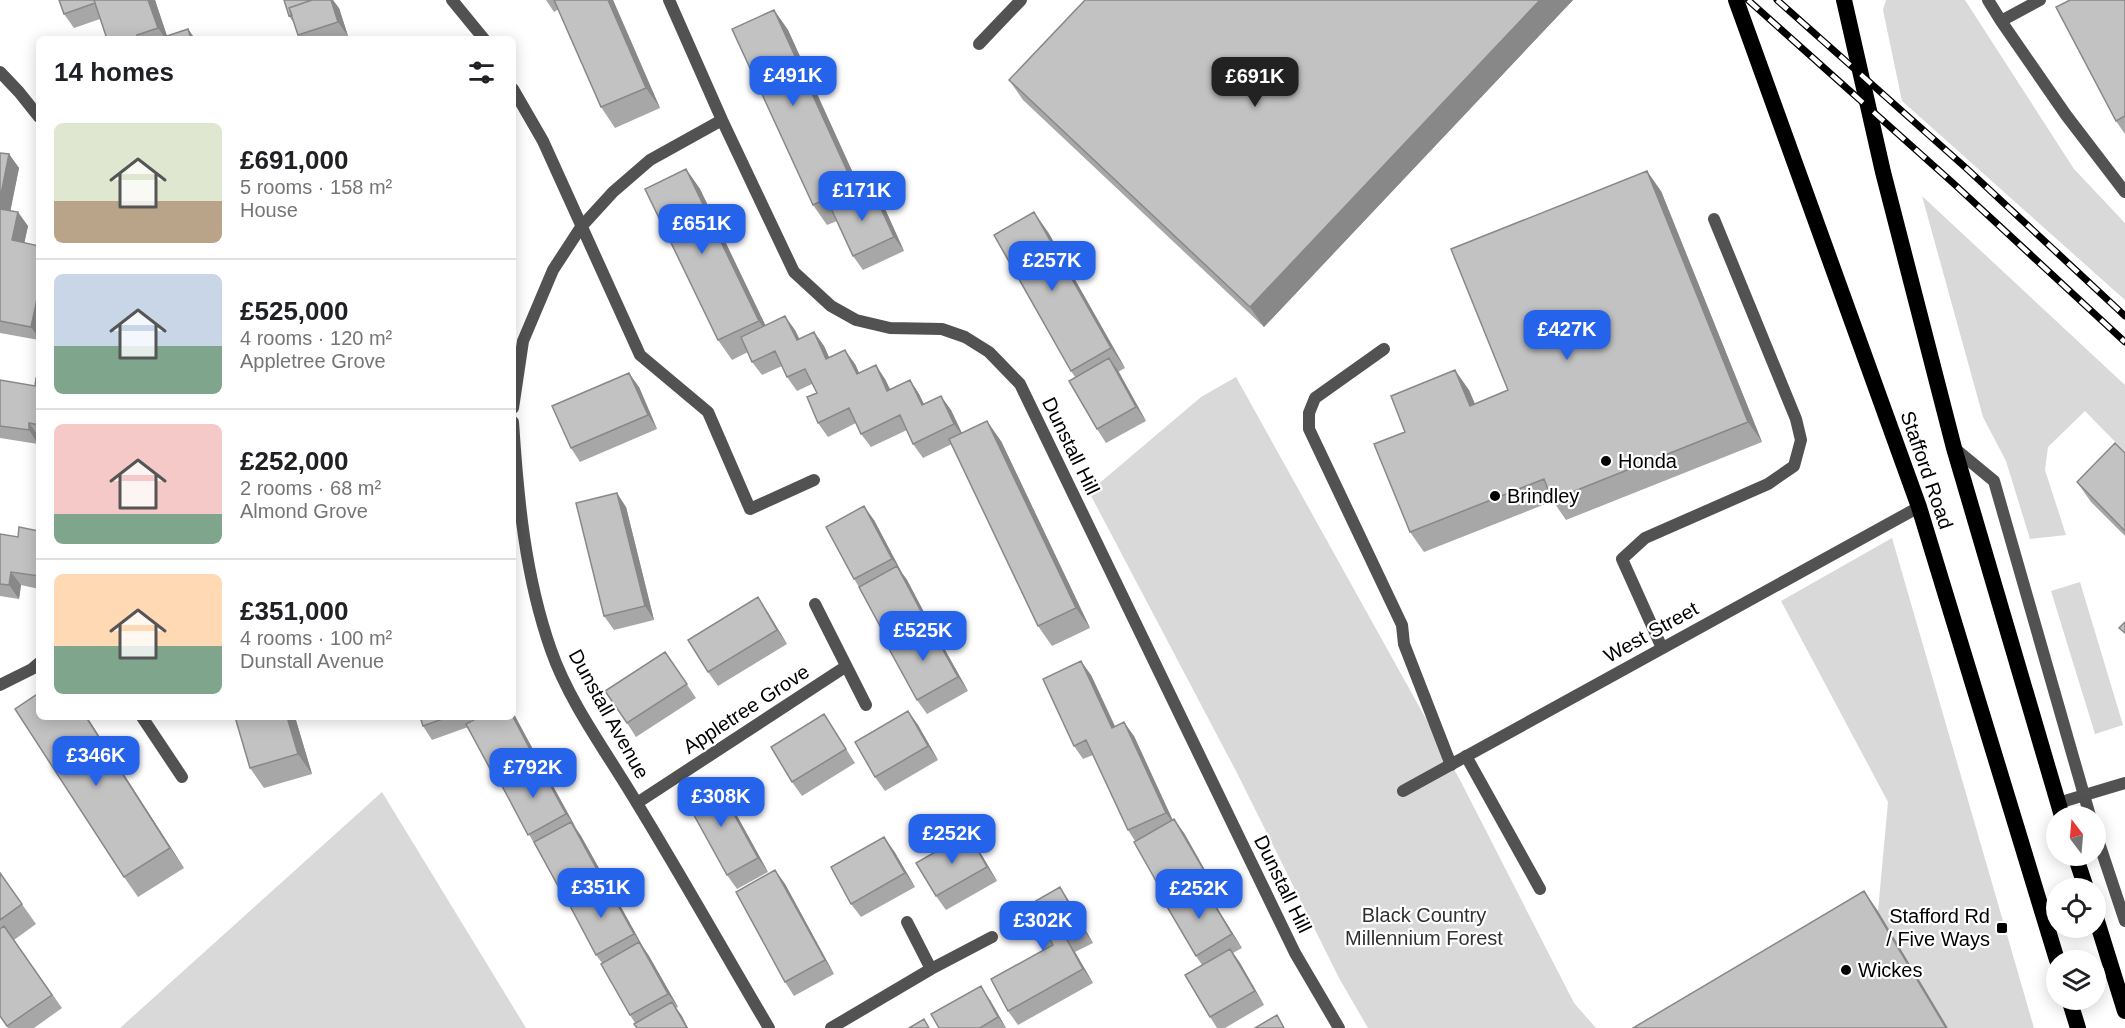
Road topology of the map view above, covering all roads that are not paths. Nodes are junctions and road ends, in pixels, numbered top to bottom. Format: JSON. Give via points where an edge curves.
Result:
{"nodes":[{"id":1,"x":452,"y":0,"type":"edge"},
{"id":2,"x":669,"y":0,"type":"edge"},
{"id":3,"x":1021,"y":0,"type":"edge"},
{"id":4,"x":1736,"y":0,"type":"edge"},
{"id":5,"x":1988,"y":0,"type":"edge"},
{"id":6,"x":2040,"y":0,"type":"edge"},
{"id":7,"x":1848,"y":4,"type":"edge"},
{"id":8,"x":2001,"y":21,"type":"junction"},
{"id":9,"x":482,"y":36,"type":"edge"},
{"id":10,"x":979,"y":44,"type":"dead end"},
{"id":11,"x":0,"y":72,"type":"edge"},
{"id":12,"x":516,"y":94,"type":"edge"},
{"id":13,"x":36,"y":113,"type":"edge"},
{"id":14,"x":722,"y":120,"type":"junction"},
{"id":15,"x":2125,"y":192,"type":"edge"},
{"id":16,"x":1714,"y":219,"type":"dead end"},
{"id":17,"x":581,"y":227,"type":"junction"},
{"id":18,"x":1384,"y":349,"type":"dead end"},
{"id":19,"x":516,"y":388,"type":"edge"},
{"id":20,"x":1954,"y":448,"type":"junction"},
{"id":21,"x":516,"y":466,"type":"edge"},
{"id":22,"x":814,"y":480,"type":"dead end"},
{"id":23,"x":1919,"y":507,"type":"junction"},
{"id":24,"x":815,"y":604,"type":"dead end"},
{"id":25,"x":1662,"y":648,"type":"junction"},
{"id":26,"x":36,"y":666,"type":"edge"},
{"id":27,"x":845,"y":667,"type":"junction"},
{"id":28,"x":0,"y":685,"type":"edge"},
{"id":29,"x":866,"y":705,"type":"dead end"},
{"id":30,"x":144,"y":720,"type":"edge"},
{"id":31,"x":1466,"y":756,"type":"junction"},
{"id":32,"x":1451,"y":765,"type":"junction"},
{"id":33,"x":182,"y":777,"type":"dead end"},
{"id":34,"x":2125,"y":783,"type":"edge"},
{"id":35,"x":1402,"y":791,"type":"dead end"},
{"id":36,"x":2083,"y":796,"type":"junction"},
{"id":37,"x":637,"y":803,"type":"junction"},
{"id":38,"x":2059,"y":806,"type":"edge"},
{"id":39,"x":2067,"y":806,"type":"edge"},
{"id":40,"x":2086,"y":806,"type":"edge"},
{"id":41,"x":2106,"y":864,"type":"edge"},
{"id":42,"x":1540,"y":889,"type":"dead end"},
{"id":43,"x":2125,"y":921,"type":"edge"},
{"id":44,"x":907,"y":922,"type":"dead end"},
{"id":45,"x":992,"y":937,"type":"dead end"},
{"id":46,"x":2102,"y":938,"type":"edge"},
{"id":47,"x":2054,"y":950,"type":"edge"},
{"id":48,"x":931,"y":969,"type":"junction"},
{"id":49,"x":2072,"y":1010,"type":"edge"},
{"id":50,"x":2125,"y":1011,"type":"edge"},
{"id":51,"x":769,"y":1028,"type":"edge"},
{"id":52,"x":831,"y":1028,"type":"edge"},
{"id":53,"x":1339,"y":1028,"type":"edge"},
{"id":54,"x":2078,"y":1028,"type":"edge"}],
"edges":[{"from":1,"to":9,"type":"street"},
{"from":2,"to":14,"type":"street","name":"Dunstall Hill"},
{"from":3,"to":10,"type":"street"},
{"from":4,"to":23,"type":"highway","name":"Stafford Road"},
{"from":5,"to":8,"type":"street"},
{"from":6,"to":8,"type":"street"},
{"from":7,"to":20,"type":"highway","name":"Stafford Road","via":[[1883,172]]},
{"from":8,"to":15,"type":"street"},
{"from":11,"to":13,"type":"street"},
{"from":12,"to":17,"type":"street","via":[[543,141]]},
{"from":14,"to":17,"type":"street","via":[[651,160],[613,192]]},
{"from":14,"to":53,"type":"street","name":"Dunstall Hill","via":[[794,272],[809,288],[856,320],[890,328],[942,329],[965,337],[989,352],[1020,384],[1295,953]]},
{"from":16,"to":25,"type":"street","via":[[1796,419],[1801,440],[1794,466],[1767,483],[1645,538],[1622,559]]},
{"from":17,"to":19,"type":"street","via":[[553,270],[523,341]]},
{"from":17,"to":22,"type":"street","via":[[640,355],[708,412],[750,509]]},
{"from":18,"to":32,"type":"street","via":[[1315,398],[1309,413],[1310,429],[1402,625],[1404,644]]},
{"from":20,"to":36,"type":"street","via":[[1994,481]]},
{"from":20,"to":38,"type":"highway","name":"Stafford Road"},
{"from":21,"to":37,"type":"street","name":"Dunstall Avenue","via":[[530,574],[551,651],[570,692]]},
{"from":23,"to":25,"type":"street","name":"West Street"},
{"from":23,"to":47,"type":"highway","name":"Stafford Road"},
{"from":24,"to":27,"type":"street"},
{"from":25,"to":31,"type":"street","name":"West Street"},
{"from":26,"to":28,"type":"street"},
{"from":27,"to":29,"type":"street"},
{"from":27,"to":37,"type":"street","name":"Appletree Grove"},
{"from":30,"to":33,"type":"street"},
{"from":31,"to":32,"type":"street","name":"West Street"},
{"from":31,"to":42,"type":"street"},
{"from":32,"to":35,"type":"street","name":"West Street"},
{"from":34,"to":36,"type":"street"},
{"from":36,"to":39,"type":"street"},
{"from":36,"to":40,"type":"street"},
{"from":37,"to":51,"type":"street","name":"Dunstall Avenue"},
{"from":41,"to":43,"type":"street"},
{"from":44,"to":48,"type":"street"},
{"from":45,"to":48,"type":"street"},
{"from":46,"to":50,"type":"highway"},
{"from":48,"to":52,"type":"street"},
{"from":49,"to":54,"type":"highway"}]}
